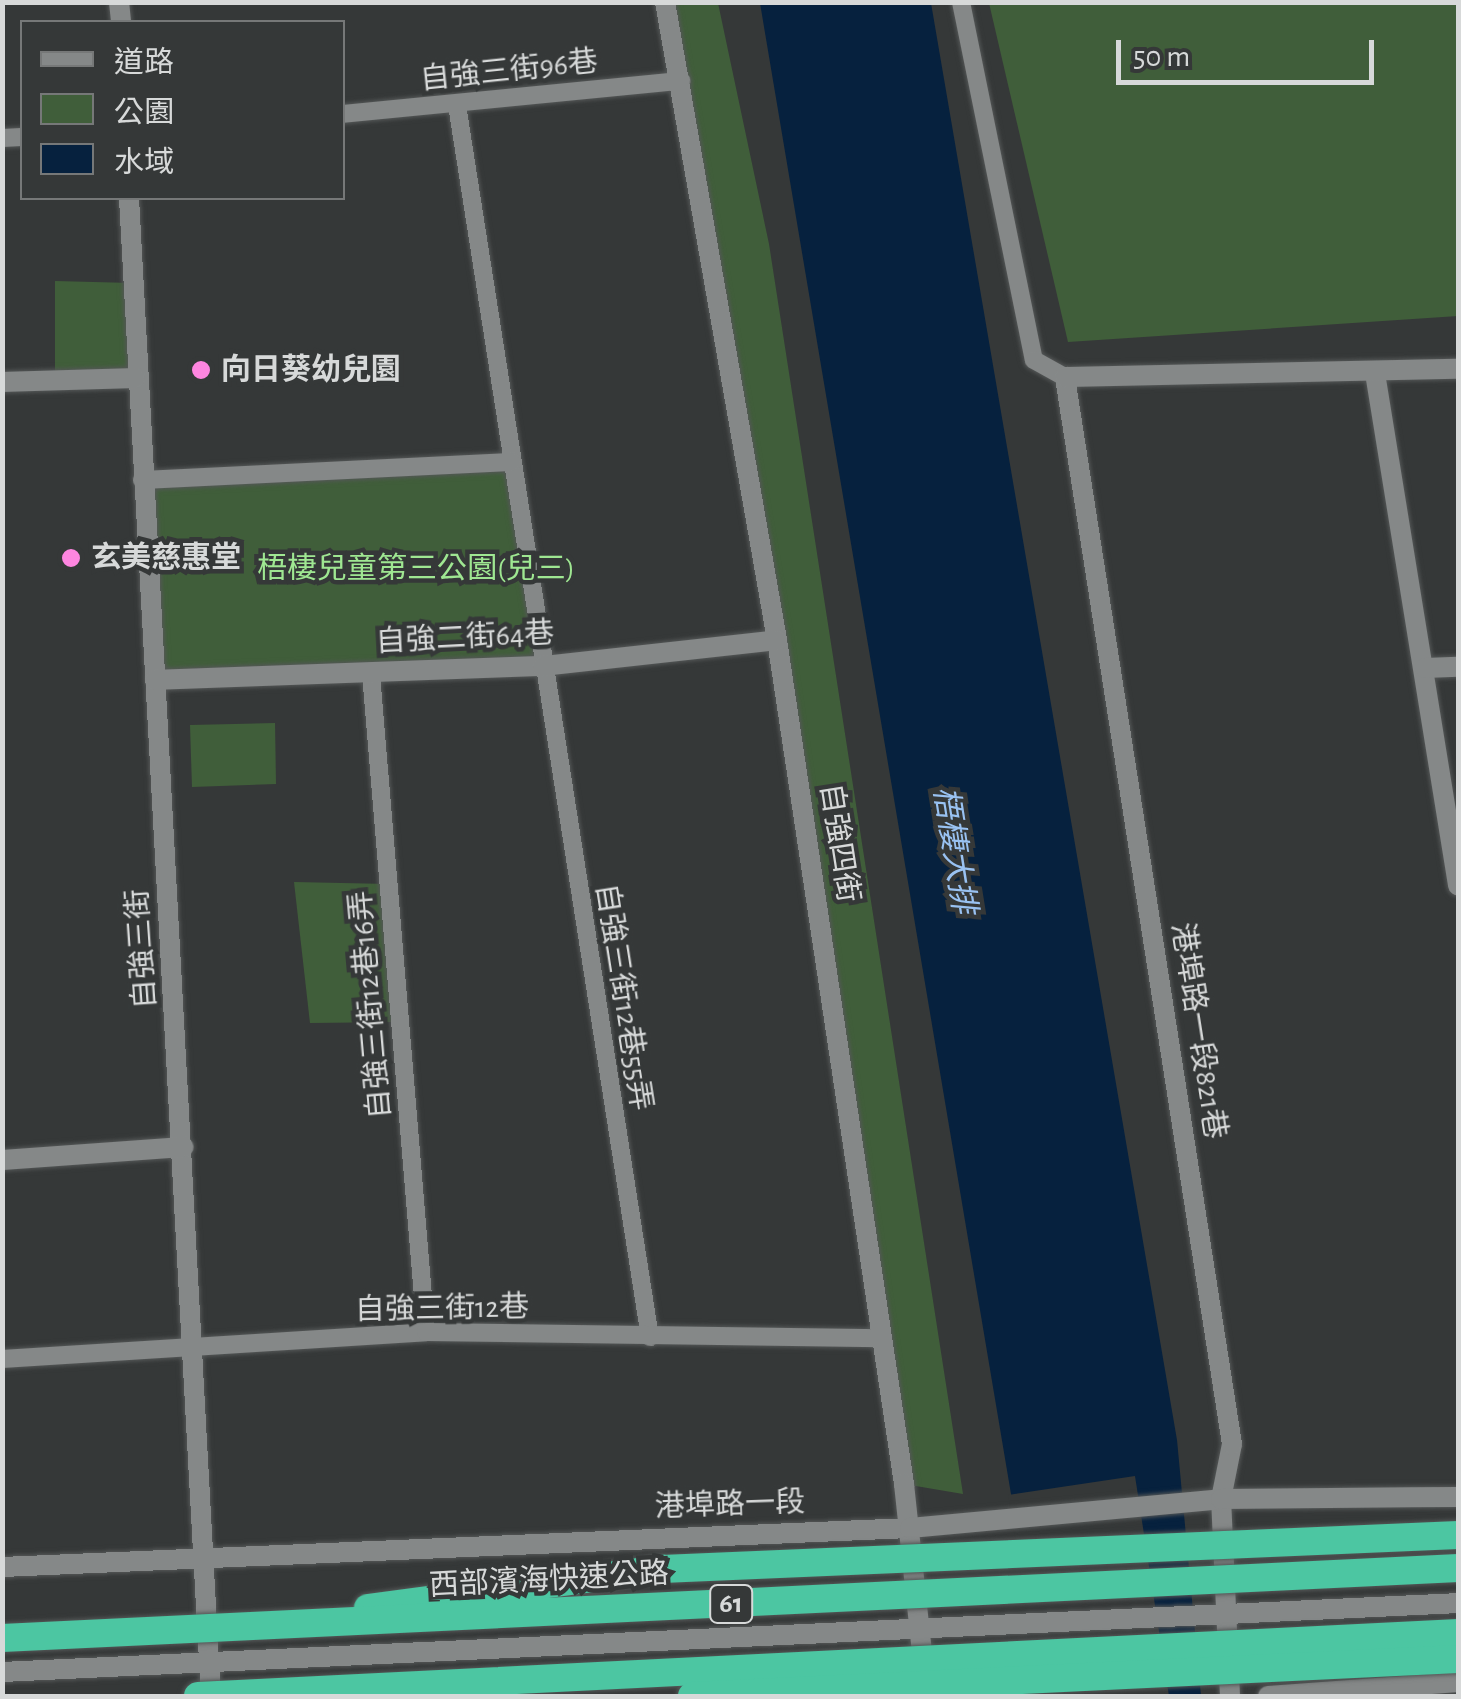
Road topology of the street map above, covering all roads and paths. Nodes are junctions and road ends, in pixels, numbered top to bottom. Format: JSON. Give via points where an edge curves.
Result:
{"nodes":[{"id":1,"x":665,"y":2,"type":"edge"},
{"id":2,"x":961,"y":2,"type":"edge"},
{"id":3,"x":681,"y":81,"type":"junction"},
{"id":4,"x":458,"y":105,"type":"junction"},
{"id":5,"x":345,"y":114,"type":"edge"},
{"id":6,"x":129,"y":200,"type":"edge"},
{"id":7,"x":1458,"y":369,"type":"edge"},
{"id":8,"x":1375,"y":373,"type":"junction"},
{"id":9,"x":1065,"y":377,"type":"junction"},
{"id":10,"x":136,"y":378,"type":"junction"},
{"id":11,"x":2,"y":382,"type":"edge"},
{"id":12,"x":512,"y":462,"type":"junction"},
{"id":13,"x":142,"y":480,"type":"junction"},
{"id":14,"x":777,"y":640,"type":"junction"},
{"id":15,"x":544,"y":666,"type":"junction"},
{"id":16,"x":1458,"y":667,"type":"edge"},
{"id":17,"x":1425,"y":668,"type":"junction"},
{"id":18,"x":371,"y":674,"type":"junction"},
{"id":19,"x":154,"y":680,"type":"junction"},
{"id":20,"x":1458,"y":884,"type":"edge"},
{"id":21,"x":184,"y":1148,"type":"junction"},
{"id":22,"x":2,"y":1160,"type":"edge"},
{"id":23,"x":426,"y":1332,"type":"junction"},
{"id":24,"x":650,"y":1337,"type":"junction"},
{"id":25,"x":882,"y":1338,"type":"junction"},
{"id":26,"x":195,"y":1347,"type":"junction"},
{"id":27,"x":2,"y":1359,"type":"edge"},
{"id":28,"x":1458,"y":1497,"type":"edge"},
{"id":29,"x":1221,"y":1500,"type":"junction"},
{"id":30,"x":910,"y":1528,"type":"junction"},
{"id":31,"x":1458,"y":1535,"type":"edge"},
{"id":32,"x":203,"y":1556,"type":"junction"},
{"id":33,"x":2,"y":1567,"type":"edge"},
{"id":34,"x":1458,"y":1568,"type":"edge"},
{"id":35,"x":1458,"y":1602,"type":"edge"},
{"id":36,"x":1230,"y":1614,"type":"junction"},
{"id":37,"x":288,"y":1626,"type":"junction"},
{"id":38,"x":920,"y":1631,"type":"junction"},
{"id":39,"x":1458,"y":1633,"type":"edge"},
{"id":40,"x":2,"y":1638,"type":"edge"},
{"id":41,"x":1458,"y":1659,"type":"edge"},
{"id":42,"x":210,"y":1663,"type":"junction"},
{"id":43,"x":2,"y":1672,"type":"edge"},
{"id":44,"x":1458,"y":1682,"type":"edge"},
{"id":45,"x":198,"y":1696,"type":"edge"},
{"id":46,"x":211,"y":1696,"type":"edge"},
{"id":47,"x":692,"y":1696,"type":"edge"},
{"id":48,"x":926,"y":1696,"type":"edge"},
{"id":49,"x":1230,"y":1696,"type":"edge"},
{"id":50,"x":1268,"y":1696,"type":"edge"}],
"edges":[{"from":1,"to":3,"type":"street","name":"自強四街"},
{"from":2,"to":9,"type":"lane","via":[[1034,360]]},
{"from":3,"to":4,"type":"lane","name":"自強三街96巷"},
{"from":3,"to":14,"type":"street","name":"自強四街"},
{"from":4,"to":5,"type":"lane","name":"自強三街96巷"},
{"from":4,"to":12,"type":"lane","name":"自強三街12巷55弄"},
{"from":6,"to":10,"type":"street","name":"自強三街"},
{"from":7,"to":8,"type":"street"},
{"from":8,"to":9,"type":"street"},
{"from":8,"to":17,"type":"street"},
{"from":9,"to":29,"type":"street","name":"港埠路一段821巷","via":[[1232,1444]]},
{"from":10,"to":11,"type":"street"},
{"from":10,"to":13,"type":"street","name":"自強三街"},
{"from":12,"to":13,"type":"lane"},
{"from":12,"to":15,"type":"lane","name":"自強三街12巷55弄"},
{"from":13,"to":19,"type":"street","name":"自強三街"},
{"from":14,"to":15,"type":"street","name":"自強二街64巷"},
{"from":14,"to":25,"type":"street","name":"自強四街"},
{"from":15,"to":18,"type":"street","name":"自強二街64巷"},
{"from":15,"to":24,"type":"lane","name":"自強三街12巷55弄"},
{"from":16,"to":17,"type":"street"},
{"from":17,"to":20,"type":"street"},
{"from":18,"to":19,"type":"street","name":"自強二街64巷"},
{"from":18,"to":23,"type":"lane","name":"自強三街12巷16弄"},
{"from":19,"to":21,"type":"street","name":"自強三街"},
{"from":21,"to":22,"type":"street"},
{"from":21,"to":26,"type":"street","name":"自強三街"},
{"from":23,"to":24,"type":"lane","name":"自強三街12巷"},
{"from":23,"to":26,"type":"lane","name":"自強三街12巷"},
{"from":24,"to":25,"type":"lane","name":"自強三街12巷"},
{"from":25,"to":30,"type":"street","name":"自強四街"},
{"from":26,"to":27,"type":"lane","name":"自強三街12巷"},
{"from":26,"to":32,"type":"street","name":"自強三街"},
{"from":28,"to":29,"type":"street","name":"港埠路一段"},
{"from":29,"to":30,"type":"street","name":"港埠路一段"},
{"from":29,"to":36,"type":"street","name":"港埠路一段821巷"},
{"from":30,"to":32,"type":"street","name":"港埠路一段"},
{"from":30,"to":38,"type":"street","name":"自強四街"},
{"from":31,"to":37,"type":"highway","bridge":true,"via":[[662,1569],[396,1602]]},
{"from":32,"to":33,"type":"street","name":"港埠路一段"},
{"from":32,"to":42,"type":"street","name":"自強三街"},
{"from":34,"to":37,"type":"highway","name":"西部濱海快速公路","number":"61","bridge":true},
{"from":35,"to":36,"type":"street"},
{"from":36,"to":38,"type":"street"},
{"from":36,"to":49,"type":"street","name":"港埠路一段821巷"},
{"from":37,"to":40,"type":"highway","name":"西部濱海快速公路","number":"61","bridge":true},
{"from":38,"to":42,"type":"street"},
{"from":38,"to":48,"type":"street","name":"自強四街"},
{"from":39,"to":45,"type":"highway","number":"61","bridge":true},
{"from":41,"to":47,"type":"highway","bridge":true},
{"from":42,"to":43,"type":"street"},
{"from":42,"to":46,"type":"street","name":"自強三街"},
{"from":44,"to":50,"type":"street"}]}
